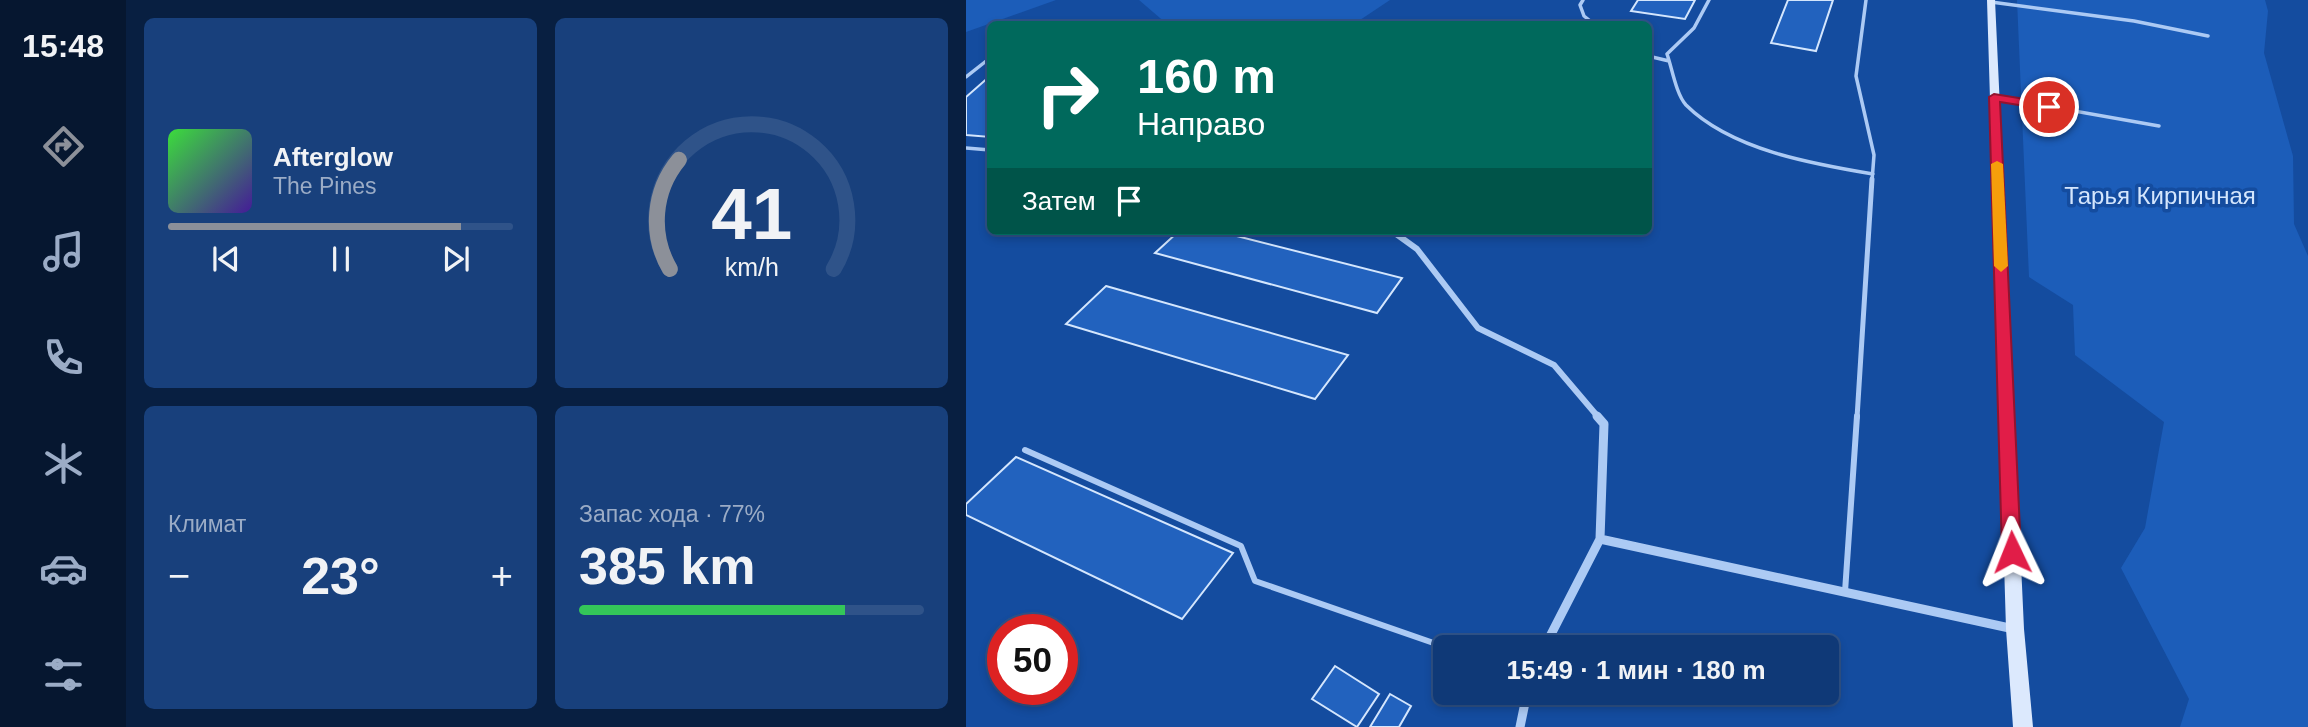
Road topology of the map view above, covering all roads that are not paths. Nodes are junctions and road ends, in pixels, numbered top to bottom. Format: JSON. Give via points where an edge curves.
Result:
{"nodes":[{"id":1,"x":1583,"y":0,"type":"edge"},
{"id":2,"x":1709,"y":0,"type":"edge"},
{"id":3,"x":1866,"y":0,"type":"edge"},
{"id":4,"x":1991,"y":1,"type":"edge"},
{"id":5,"x":1590,"y":21,"type":"edge"},
{"id":6,"x":2208,"y":36,"type":"dead end"},
{"id":7,"x":1652,"y":57,"type":"edge"},
{"id":8,"x":987,"y":60,"type":"edge"},
{"id":9,"x":1669,"y":61,"type":"junction"},
{"id":10,"x":966,"y":77,"type":"edge"},
{"id":11,"x":1994,"y":97,"type":"junction"},
{"id":12,"x":2159,"y":126,"type":"dead end"},
{"id":13,"x":966,"y":148,"type":"edge"},
{"id":14,"x":987,"y":150,"type":"edge"},
{"id":15,"x":1873,"y":174,"type":"junction"},
{"id":16,"x":1397,"y":235,"type":"edge"},
{"id":17,"x":1025,"y":450,"type":"dead end"},
{"id":18,"x":1600,"y":539,"type":"junction"},
{"id":19,"x":1845,"y":592,"type":"junction"},
{"id":20,"x":2015,"y":629,"type":"junction"},
{"id":21,"x":1551,"y":635,"type":"edge"},
{"id":22,"x":1433,"y":643,"type":"edge"},
{"id":23,"x":1525,"y":705,"type":"edge"},
{"id":24,"x":1520,"y":727,"type":"edge"},
{"id":25,"x":2023,"y":727,"type":"edge"}],
"edges":[{"from":1,"to":5,"type":"lane","via":[[1580,5]]},
{"from":2,"to":9,"type":"lane","via":[[1694,28],[1667,54]]},
{"from":3,"to":15,"type":"lane","via":[[1856,76],[1874,155]]},
{"from":4,"to":6,"type":"lane"},
{"from":4,"to":11,"type":"main road"},
{"from":7,"to":9,"type":"lane"},
{"from":8,"to":10,"type":"lane"},
{"from":9,"to":15,"type":"lane","via":[[1684,103],[1718,129],[1797,161]]},
{"from":11,"to":12,"type":"lane"},
{"from":11,"to":20,"type":"main road"},
{"from":13,"to":14,"type":"lane"},
{"from":15,"to":19,"type":"lane"},
{"from":16,"to":18,"type":"street","via":[[1417,250],[1478,328],[1554,365],[1604,424]]},
{"from":17,"to":22,"type":"lane","via":[[1241,546],[1255,581]]},
{"from":18,"to":19,"type":"street"},
{"from":18,"to":21,"type":"street"},
{"from":19,"to":20,"type":"street"},
{"from":20,"to":25,"type":"main road"},
{"from":23,"to":24,"type":"street"}]}
